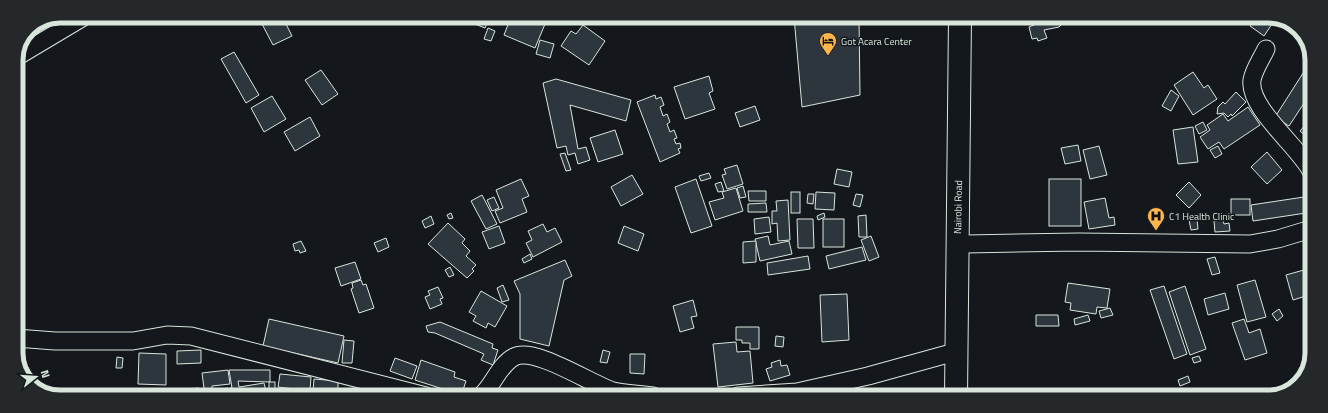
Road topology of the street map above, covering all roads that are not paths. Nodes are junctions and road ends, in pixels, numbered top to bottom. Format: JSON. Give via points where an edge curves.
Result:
{"nodes":[{"id":1,"x":73,"y":23,"type":"edge"},
{"id":2,"x":960,"y":23,"type":"edge"},
{"id":3,"x":969,"y":23,"type":"edge"},
{"id":4,"x":1266,"y":49,"type":"dead end"},
{"id":5,"x":24,"y":52,"type":"edge"},
{"id":6,"x":1305,"y":164,"type":"edge"},
{"id":7,"x":1305,"y":231,"type":"edge"},
{"id":8,"x":966,"y":244,"type":"junction"},
{"id":9,"x":23,"y":339,"type":"edge"},
{"id":10,"x":956,"y":352,"type":"junction"},
{"id":11,"x":402,"y":390,"type":"edge"},
{"id":12,"x":489,"y":390,"type":"edge"},
{"id":13,"x":611,"y":390,"type":"edge"},
{"id":14,"x":806,"y":390,"type":"edge"},
{"id":15,"x":956,"y":390,"type":"edge"},
{"id":16,"x":967,"y":390,"type":"edge"}],
"edges":[{"from":1,"to":5,"type":"street"},
{"from":2,"to":10,"type":"highway","name":"Nairobi Road"},
{"from":3,"to":8,"type":"highway","name":"Nairobi Road"},
{"from":4,"to":6,"type":"street","via":[[1252,78],[1252,89],[1262,108]]},
{"from":7,"to":8,"type":"street","via":[[1250,244]]},
{"from":8,"to":16,"type":"highway","name":"Nairobi Road"},
{"from":9,"to":11,"type":"street","via":[[133,341],[166,335],[191,336]]},
{"from":10,"to":14,"type":"street"},
{"from":10,"to":15,"type":"highway","name":"Nairobi Road"},
{"from":12,"to":13,"type":"street","via":[[504,363],[526,354]]}]}
